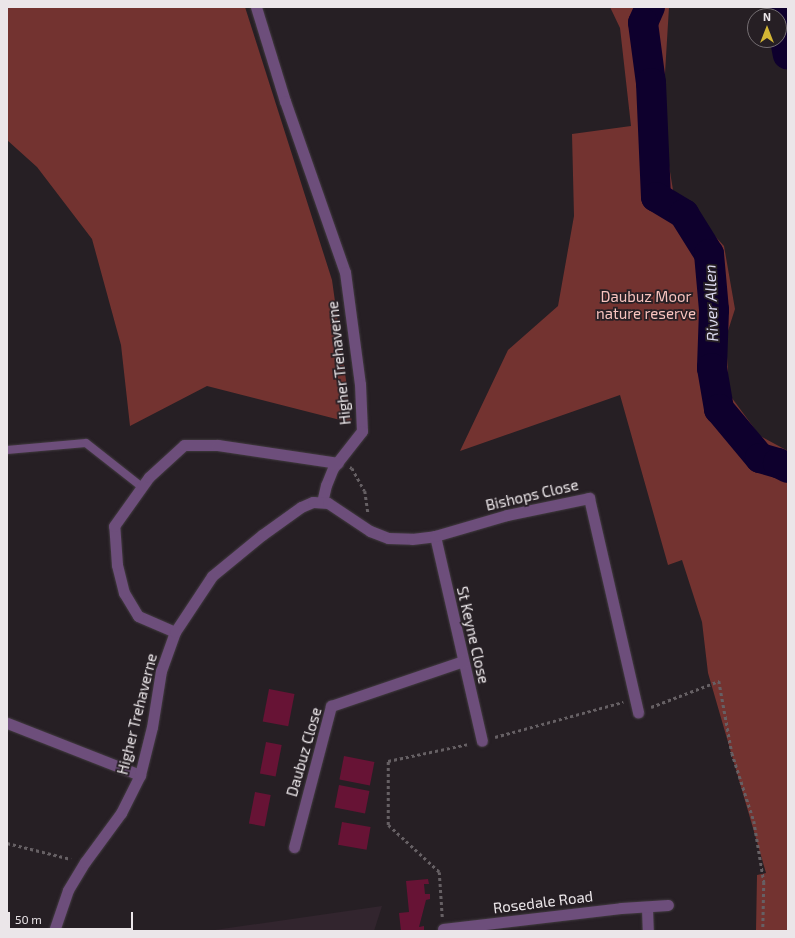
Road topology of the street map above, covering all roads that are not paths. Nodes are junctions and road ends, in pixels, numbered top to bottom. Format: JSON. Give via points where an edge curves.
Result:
{"nodes":[{"id":1,"x":256,"y":7,"type":"edge"},
{"id":2,"x":7,"y":450,"type":"edge"},
{"id":3,"x":338,"y":463,"type":"junction"},
{"id":4,"x":142,"y":487,"type":"junction"},
{"id":5,"x":322,"y":502,"type":"junction"},
{"id":6,"x":435,"y":536,"type":"junction"},
{"id":7,"x":175,"y":632,"type":"junction"},
{"id":8,"x":463,"y":661,"type":"junction"},
{"id":9,"x":638,"y":712,"type":"road end"},
{"id":10,"x":7,"y":723,"type":"edge"},
{"id":11,"x":482,"y":741,"type":"road end"},
{"id":12,"x":140,"y":775,"type":"junction"},
{"id":13,"x":294,"y":847,"type":"dead end"},
{"id":14,"x":668,"y":905,"type":"dead end"},
{"id":15,"x":647,"y":908,"type":"junction"},
{"id":16,"x":443,"y":929,"type":"road end"},
{"id":17,"x":54,"y":931,"type":"edge"},
{"id":18,"x":648,"y":931,"type":"edge"}],
"edges":[{"from":1,"to":3,"type":"street","name":"Higher Trehaverne","via":[[285,101],[344,272],[360,384],[362,430]]},
{"from":2,"to":4,"type":"lane","via":[[86,443]]},
{"from":3,"to":4,"type":"street","via":[[218,445],[184,445],[149,477]]},
{"from":3,"to":5,"type":"street","name":"Higher Trehaverne","via":[[326,485]]},
{"from":4,"to":7,"type":"street","via":[[114,526],[117,565],[124,593],[138,616]]},
{"from":5,"to":6,"type":"street","name":"Bishops Close","via":[[328,503],[370,531],[388,538],[412,539]]},
{"from":5,"to":7,"type":"street","name":"Higher Trehaverne","via":[[313,502],[301,507],[212,576]]},
{"from":6,"to":8,"type":"street","name":"St Keyne Close"},
{"from":6,"to":9,"type":"street","name":"Bishops Close","via":[[507,515],[589,498]]},
{"from":7,"to":12,"type":"street","name":"Higher Trehaverne","via":[[161,671],[152,727]]},
{"from":8,"to":11,"type":"street","name":"St Keyne Close"},
{"from":8,"to":13,"type":"street","name":"Daubuz Close","via":[[331,706]]},
{"from":10,"to":12,"type":"street"},
{"from":12,"to":17,"type":"street","name":"Higher Trehaverne","via":[[121,813],[68,890]]},
{"from":14,"to":15,"type":"street","name":"Rosedale Road"},
{"from":15,"to":16,"type":"street","name":"Rosedale Road","via":[[621,908]]},
{"from":15,"to":18,"type":"street"}]}
